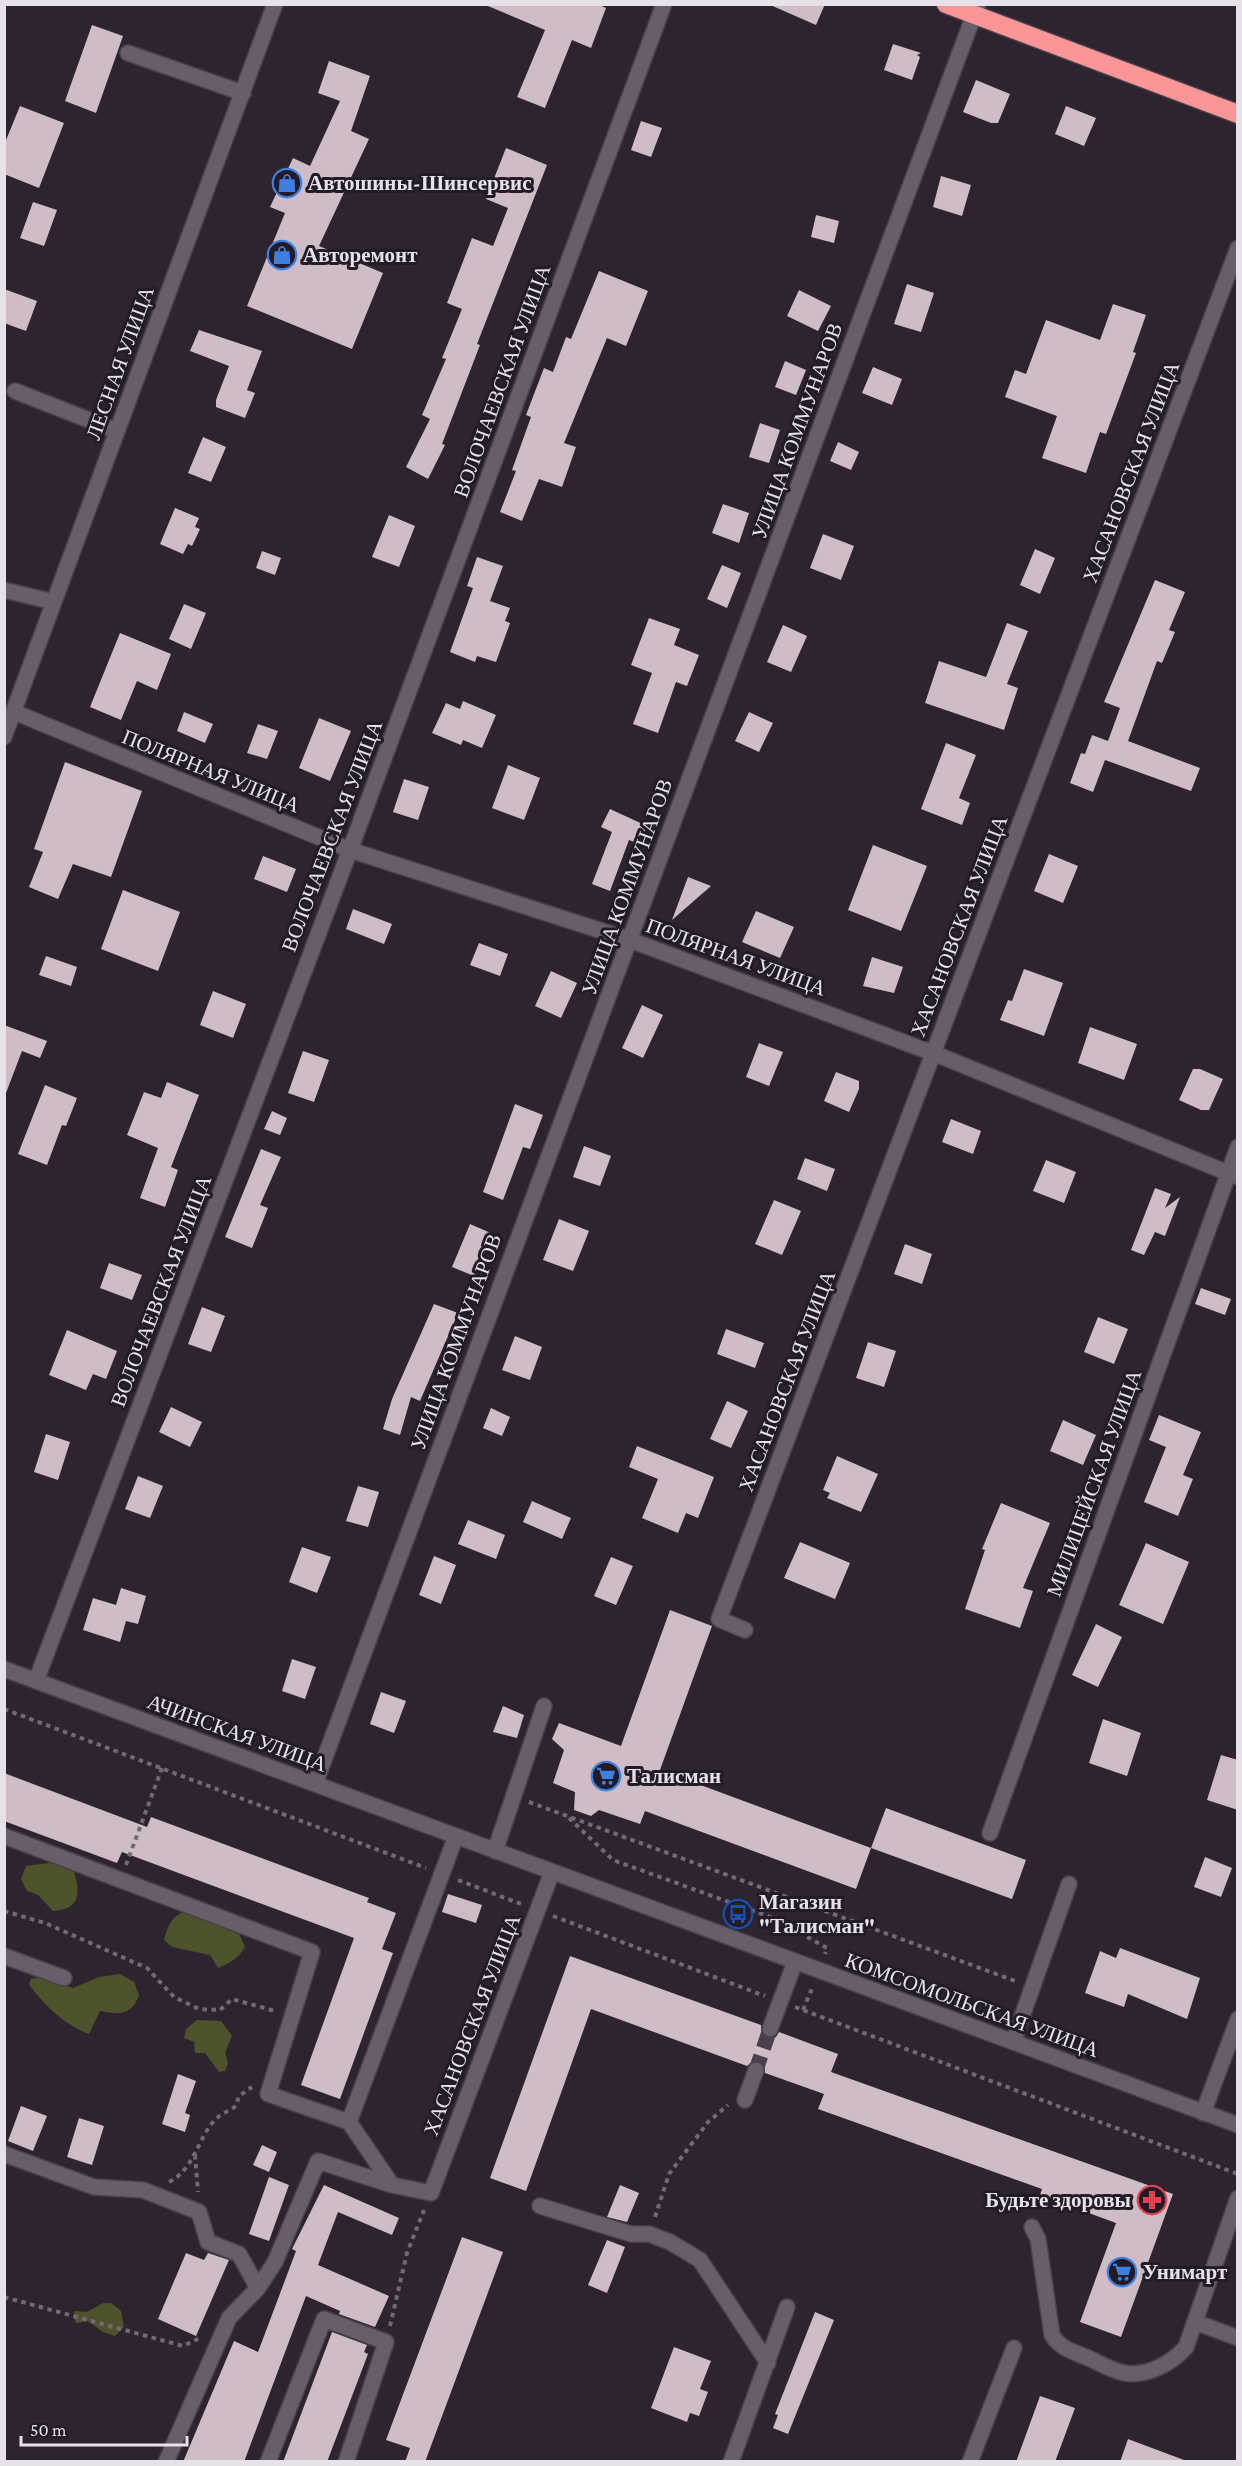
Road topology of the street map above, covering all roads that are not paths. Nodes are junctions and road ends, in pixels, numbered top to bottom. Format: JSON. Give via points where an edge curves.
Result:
{"nodes":[{"id":1,"x":275,"y":4,"type":"edge"},
{"id":2,"x":664,"y":4,"type":"edge"},
{"id":3,"x":946,"y":4,"type":"edge"},
{"id":4,"x":976,"y":10,"type":"edge"},
{"id":5,"x":128,"y":53,"type":"dead end"},
{"id":6,"x":243,"y":93,"type":"junction"},
{"id":7,"x":1238,"y":114,"type":"edge"},
{"id":8,"x":1238,"y":248,"type":"edge"},
{"id":9,"x":15,"y":391,"type":"dead end"},
{"id":10,"x":117,"y":431,"type":"junction"},
{"id":11,"x":4,"y":590,"type":"edge"},
{"id":12,"x":54,"y":602,"type":"junction"},
{"id":13,"x":14,"y":712,"type":"junction"},
{"id":14,"x":4,"y":737,"type":"edge"},
{"id":15,"x":350,"y":850,"type":"junction"},
{"id":16,"x":630,"y":940,"type":"junction"},
{"id":17,"x":933,"y":1053,"type":"junction"},
{"id":18,"x":1238,"y":1147,"type":"edge"},
{"id":19,"x":1233,"y":1175,"type":"edge"},
{"id":20,"x":745,"y":1630,"type":"dead end"},
{"id":21,"x":4,"y":1669,"type":"edge"},
{"id":22,"x":36,"y":1681,"type":"junction"},
{"id":23,"x":544,"y":1706,"type":"dead end"},
{"id":24,"x":315,"y":1784,"type":"junction"},
{"id":25,"x":990,"y":1833,"type":"dead end"},
{"id":26,"x":4,"y":1836,"type":"edge"},
{"id":27,"x":456,"y":1836,"type":"junction"},
{"id":28,"x":495,"y":1851,"type":"junction"},
{"id":29,"x":552,"y":1872,"type":"junction"},
{"id":30,"x":1069,"y":1884,"type":"dead end"},
{"id":31,"x":4,"y":1956,"type":"edge"},
{"id":32,"x":795,"y":1962,"type":"junction"},
{"id":33,"x":64,"y":1978,"type":"dead end"},
{"id":34,"x":1238,"y":2019,"type":"edge"},
{"id":35,"x":771,"y":2029,"type":"tunnel mouth"},
{"id":36,"x":1012,"y":2042,"type":"junction"},
{"id":37,"x":756,"y":2070,"type":"tunnel mouth"},
{"id":38,"x":738,"y":2102,"type":"road end"},
{"id":39,"x":1203,"y":2113,"type":"junction"},
{"id":40,"x":349,"y":2122,"type":"junction"},
{"id":41,"x":1238,"y":2126,"type":"edge"},
{"id":42,"x":4,"y":2154,"type":"edge"},
{"id":43,"x":392,"y":2185,"type":"junction"},
{"id":44,"x":1238,"y":2198,"type":"edge"},
{"id":45,"x":540,"y":2206,"type":"dead end"},
{"id":46,"x":1032,"y":2227,"type":"dead end"},
{"id":47,"x":258,"y":2288,"type":"junction"},
{"id":48,"x":787,"y":2307,"type":"dead end"},
{"id":49,"x":1195,"y":2322,"type":"junction"},
{"id":50,"x":1238,"y":2338,"type":"edge"},
{"id":51,"x":1014,"y":2348,"type":"dead end"},
{"id":52,"x":768,"y":2363,"type":"junction"},
{"id":53,"x":165,"y":2462,"type":"edge"},
{"id":54,"x":268,"y":2462,"type":"edge"},
{"id":55,"x":346,"y":2462,"type":"edge"},
{"id":56,"x":731,"y":2462,"type":"edge"},
{"id":57,"x":970,"y":2462,"type":"edge"}],
"edges":[{"from":1,"to":6,"type":"street","name":"ЛЕСНАЯ УЛИЦА"},
{"from":2,"to":15,"type":"street","name":"ВОЛОЧАЕВСКАЯ УЛИЦА"},
{"from":3,"to":4,"type":"highway"},
{"from":4,"to":7,"type":"highway"},
{"from":4,"to":16,"type":"street","name":"УЛИЦА КОММУНАРОВ"},
{"from":5,"to":6,"type":"street"},
{"from":6,"to":10,"type":"street","name":"ЛЕСНАЯ УЛИЦА"},
{"from":8,"to":17,"type":"street","name":"ХАСАНОВСКАЯ УЛИЦА"},
{"from":9,"to":10,"type":"street"},
{"from":10,"to":12,"type":"street","name":"ЛЕСНАЯ УЛИЦА"},
{"from":11,"to":12,"type":"street"},
{"from":12,"to":13,"type":"street","name":"ЛЕСНАЯ УЛИЦА"},
{"from":13,"to":14,"type":"street","name":"ЛЕСНАЯ УЛИЦА"},
{"from":13,"to":15,"type":"street","name":"ПОЛЯРНАЯ УЛИЦА"},
{"from":15,"to":16,"type":"street","name":"ПОЛЯРНАЯ УЛИЦА"},
{"from":15,"to":22,"type":"street","name":"ВОЛОЧАЕВСКАЯ УЛИЦА"},
{"from":16,"to":17,"type":"street","name":"ПОЛЯРНАЯ УЛИЦА"},
{"from":16,"to":24,"type":"street","name":"УЛИЦА КОММУНАРОВ"},
{"from":17,"to":19,"type":"street","name":"ПОЛЯРНАЯ УЛИЦА"},
{"from":17,"to":20,"type":"street","name":"ХАСАНОВСКАЯ УЛИЦА","via":[[719,1619]]},
{"from":18,"to":19,"type":"street","name":"МИЛИЦЕЙСКАЯ УЛИЦА"},
{"from":19,"to":25,"type":"street","name":"МИЛИЦЕЙСКАЯ УЛИЦА"},
{"from":21,"to":22,"type":"street","name":"АЧИНСКАЯ УЛИЦА"},
{"from":22,"to":24,"type":"street","name":"АЧИНСКАЯ УЛИЦА"},
{"from":23,"to":28,"type":"street"},
{"from":24,"to":27,"type":"street","name":"АЧИНСКАЯ УЛИЦА"},
{"from":26,"to":40,"type":"street","via":[[312,1952],[267,2094]]},
{"from":27,"to":28,"type":"street","name":"КОМСОМОЛЬСКАЯ УЛИЦА"},
{"from":27,"to":40,"type":"street"},
{"from":28,"to":29,"type":"street","name":"КОМСОМОЛЬСКАЯ УЛИЦА"},
{"from":29,"to":32,"type":"street","name":"КОМСОМОЛЬСКАЯ УЛИЦА"},
{"from":29,"to":43,"type":"street","name":"ХАСАНОВСКАЯ УЛИЦА","via":[[431,2193]]},
{"from":30,"to":36,"type":"street"},
{"from":31,"to":33,"type":"street"},
{"from":32,"to":35,"type":"street"},
{"from":32,"to":36,"type":"street","name":"КОМСОМОЛЬСКАЯ УЛИЦА"},
{"from":34,"to":39,"type":"street"},
{"from":36,"to":39,"type":"street","name":"КОМСОМОЛЬСКАЯ УЛИЦА"},
{"from":37,"to":38,"type":"street"},
{"from":39,"to":41,"type":"street","name":"КОМСОМОЛЬСКАЯ УЛИЦА"},
{"from":40,"to":43,"type":"street"},
{"from":42,"to":47,"type":"street","via":[[94,2187],[143,2190],[199,2212],[208,2242],[239,2254]]},
{"from":43,"to":47,"type":"street","via":[[318,2161],[275,2262]]},
{"from":44,"to":49,"type":"street"},
{"from":45,"to":52,"type":"street","via":[[631,2234],[649,2234],[700,2260]]},
{"from":46,"to":49,"type":"street","via":[[1038,2239],[1052,2335],[1059,2346],[1125,2373],[1144,2372],[1178,2356],[1186,2347]]},
{"from":47,"to":53,"type":"street","via":[[226,2325]]},
{"from":48,"to":52,"type":"street"},
{"from":49,"to":50,"type":"street"},
{"from":51,"to":57,"type":"street"},
{"from":52,"to":56,"type":"street"},
{"from":54,"to":55,"type":"street","via":[[324,2319],[386,2342]]}]}
